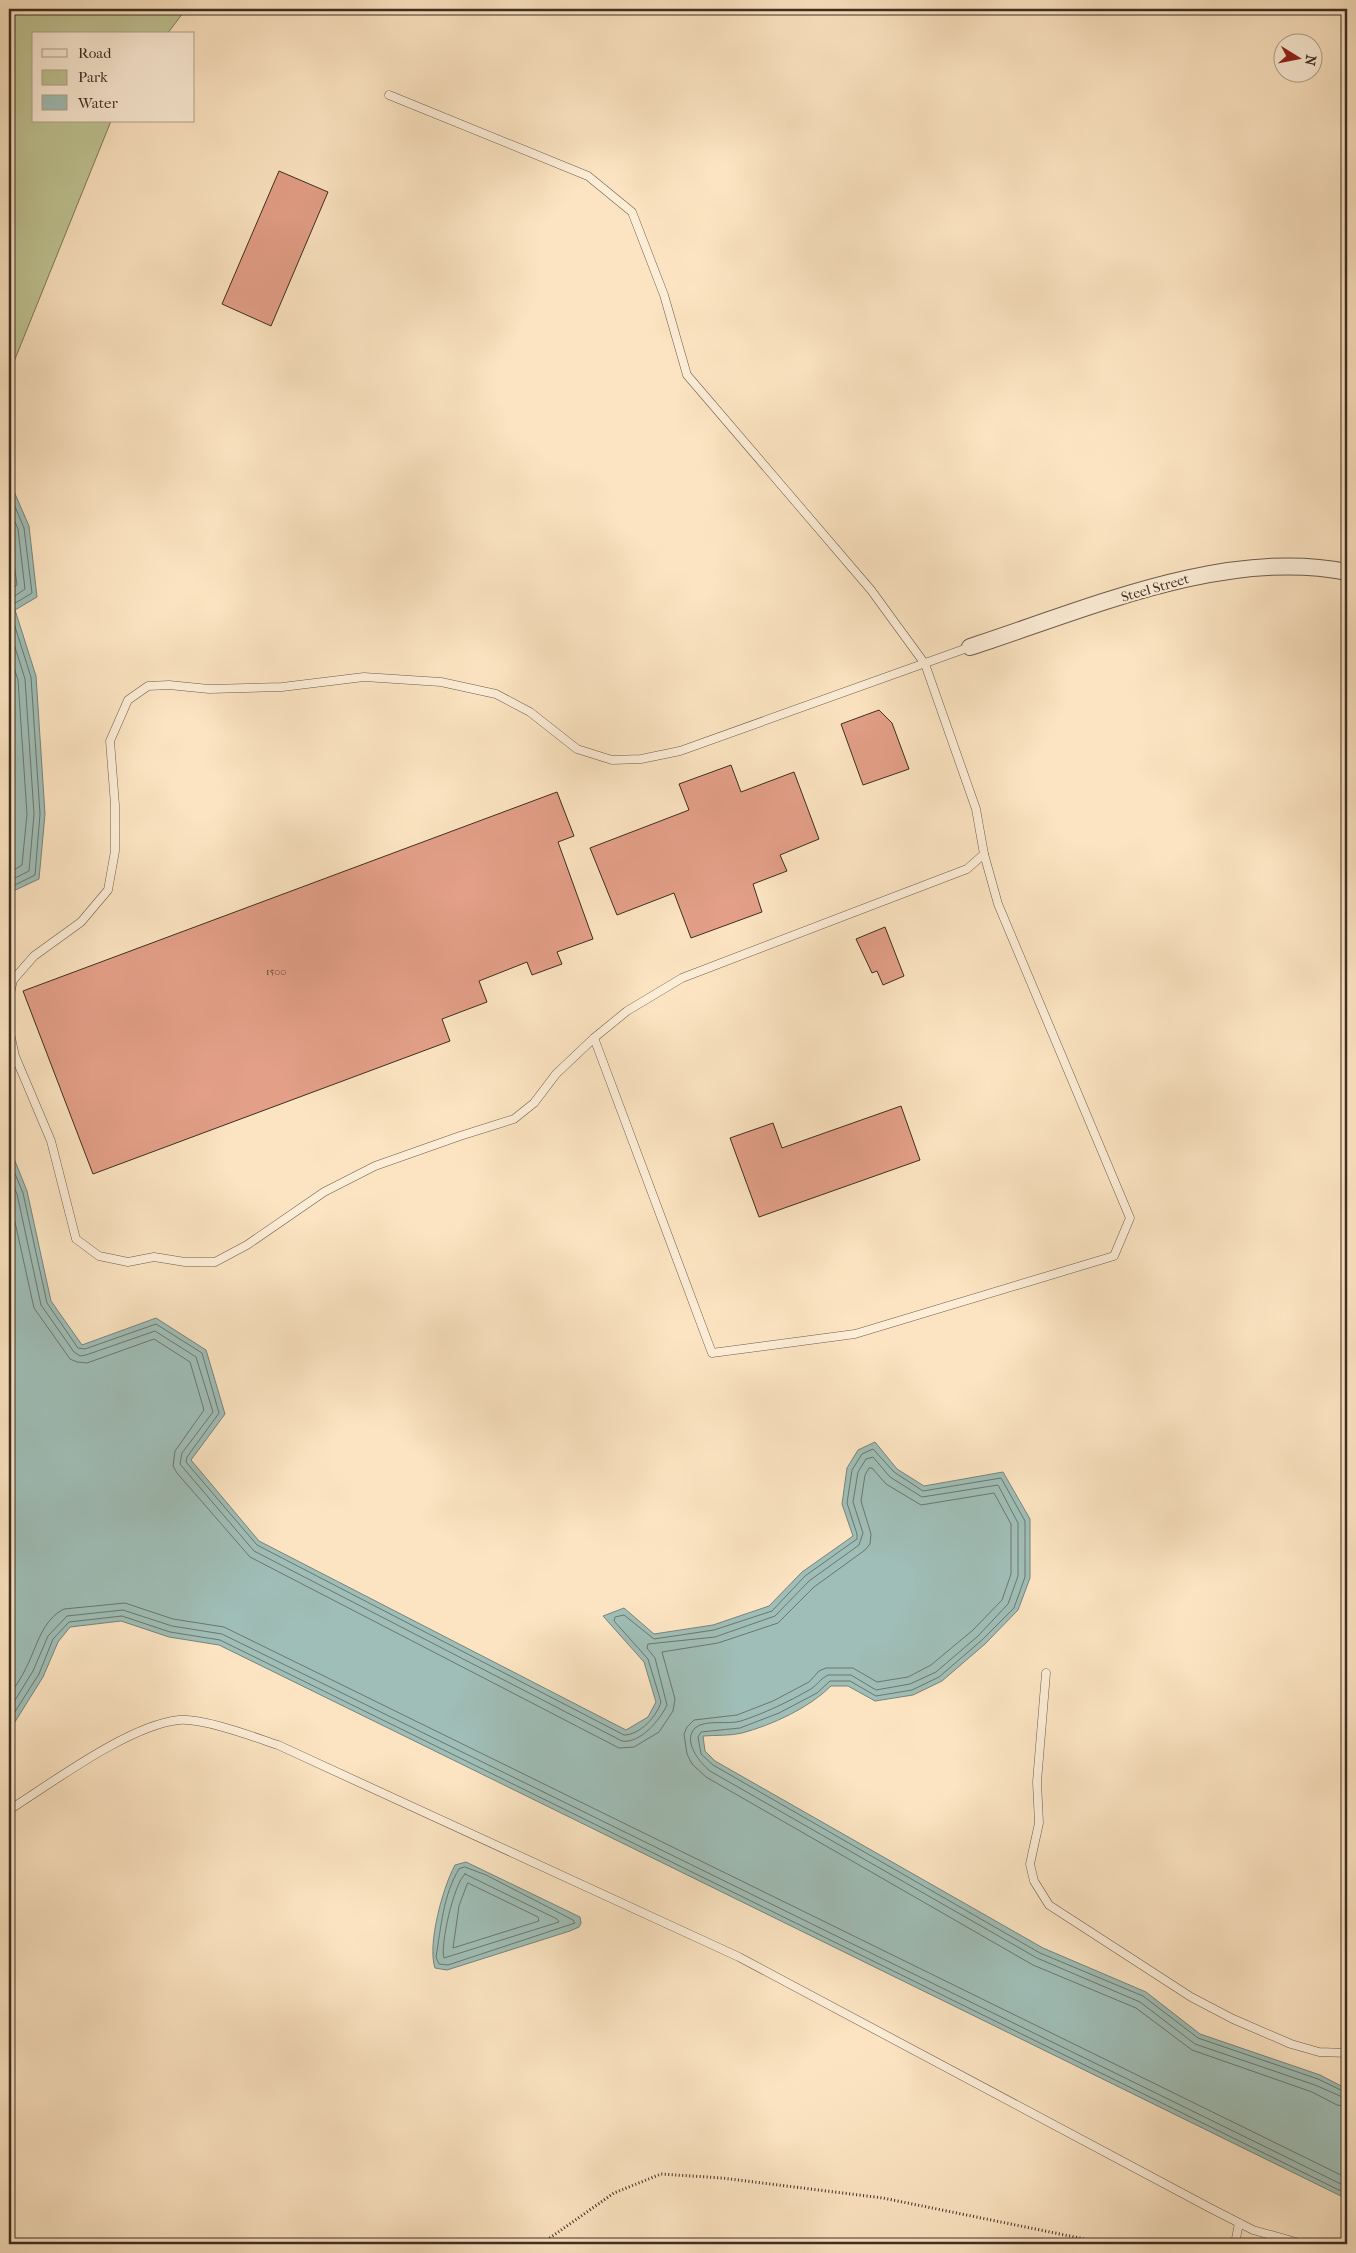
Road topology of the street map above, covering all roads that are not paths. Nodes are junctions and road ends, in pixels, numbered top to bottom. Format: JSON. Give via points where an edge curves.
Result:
{"nodes":[{"id":1,"x":389,"y":95,"type":"dead end"},
{"id":2,"x":1347,"y":572,"type":"edge"},
{"id":3,"x":970,"y":647,"type":"joint"},
{"id":4,"x":925,"y":664,"type":"junction"},
{"id":5,"x":984,"y":854,"type":"junction"},
{"id":6,"x":9,"y":998,"type":"edge"},
{"id":7,"x":9,"y":1029,"type":"edge"},
{"id":8,"x":594,"y":1038,"type":"junction"},
{"id":9,"x":1046,"y":1674,"type":"dead end"},
{"id":10,"x":9,"y":1810,"type":"edge"},
{"id":11,"x":1347,"y":2053,"type":"edge"},
{"id":12,"x":1239,"y":2223,"type":"junction"},
{"id":13,"x":1235,"y":2244,"type":"edge"},
{"id":14,"x":1303,"y":2244,"type":"edge"}],
"edges":[{"from":1,"to":4,"type":"lane","via":[[588,176],[632,212],[664,295],[687,375],[871,590]]},
{"from":2,"to":3,"type":"street","name":"Steel Street","via":[[1297,567],[1200,576],[1152,587]]},
{"from":3,"to":4,"type":"lane"},
{"from":4,"to":5,"type":"lane","via":[[976,809]]},
{"from":4,"to":6,"type":"lane","via":[[680,751],[641,759],[612,760],[577,749],[530,712],[496,694],[441,682],[364,677],[282,687],[209,689],[148,686],[128,700],[110,741],[115,851],[108,890],[81,922],[34,956],[14,980]]},
{"from":5,"to":8,"type":"lane","via":[[967,869],[682,978],[627,1011]]},
{"from":5,"to":8,"type":"lane","via":[[998,904],[1130,1218],[1114,1256],[855,1334],[712,1353]]},
{"from":7,"to":8,"type":"lane","via":[[15,1056],[51,1141],[76,1239],[99,1256],[128,1262],[154,1257],[215,1262],[247,1245],[324,1192],[375,1166],[514,1119],[534,1103],[556,1074]]},
{"from":9,"to":11,"type":"lane","via":[[1037,1782],[1039,1823],[1030,1864],[1034,1881],[1049,1905],[1191,1997],[1232,2019],[1291,2044],[1319,2052]]},
{"from":10,"to":12,"type":"lane","via":[[144,1728],[180,1720],[227,1728],[278,1745],[739,1957]]},
{"from":12,"to":13,"type":"lane"},
{"from":12,"to":14,"type":"lane"}]}
